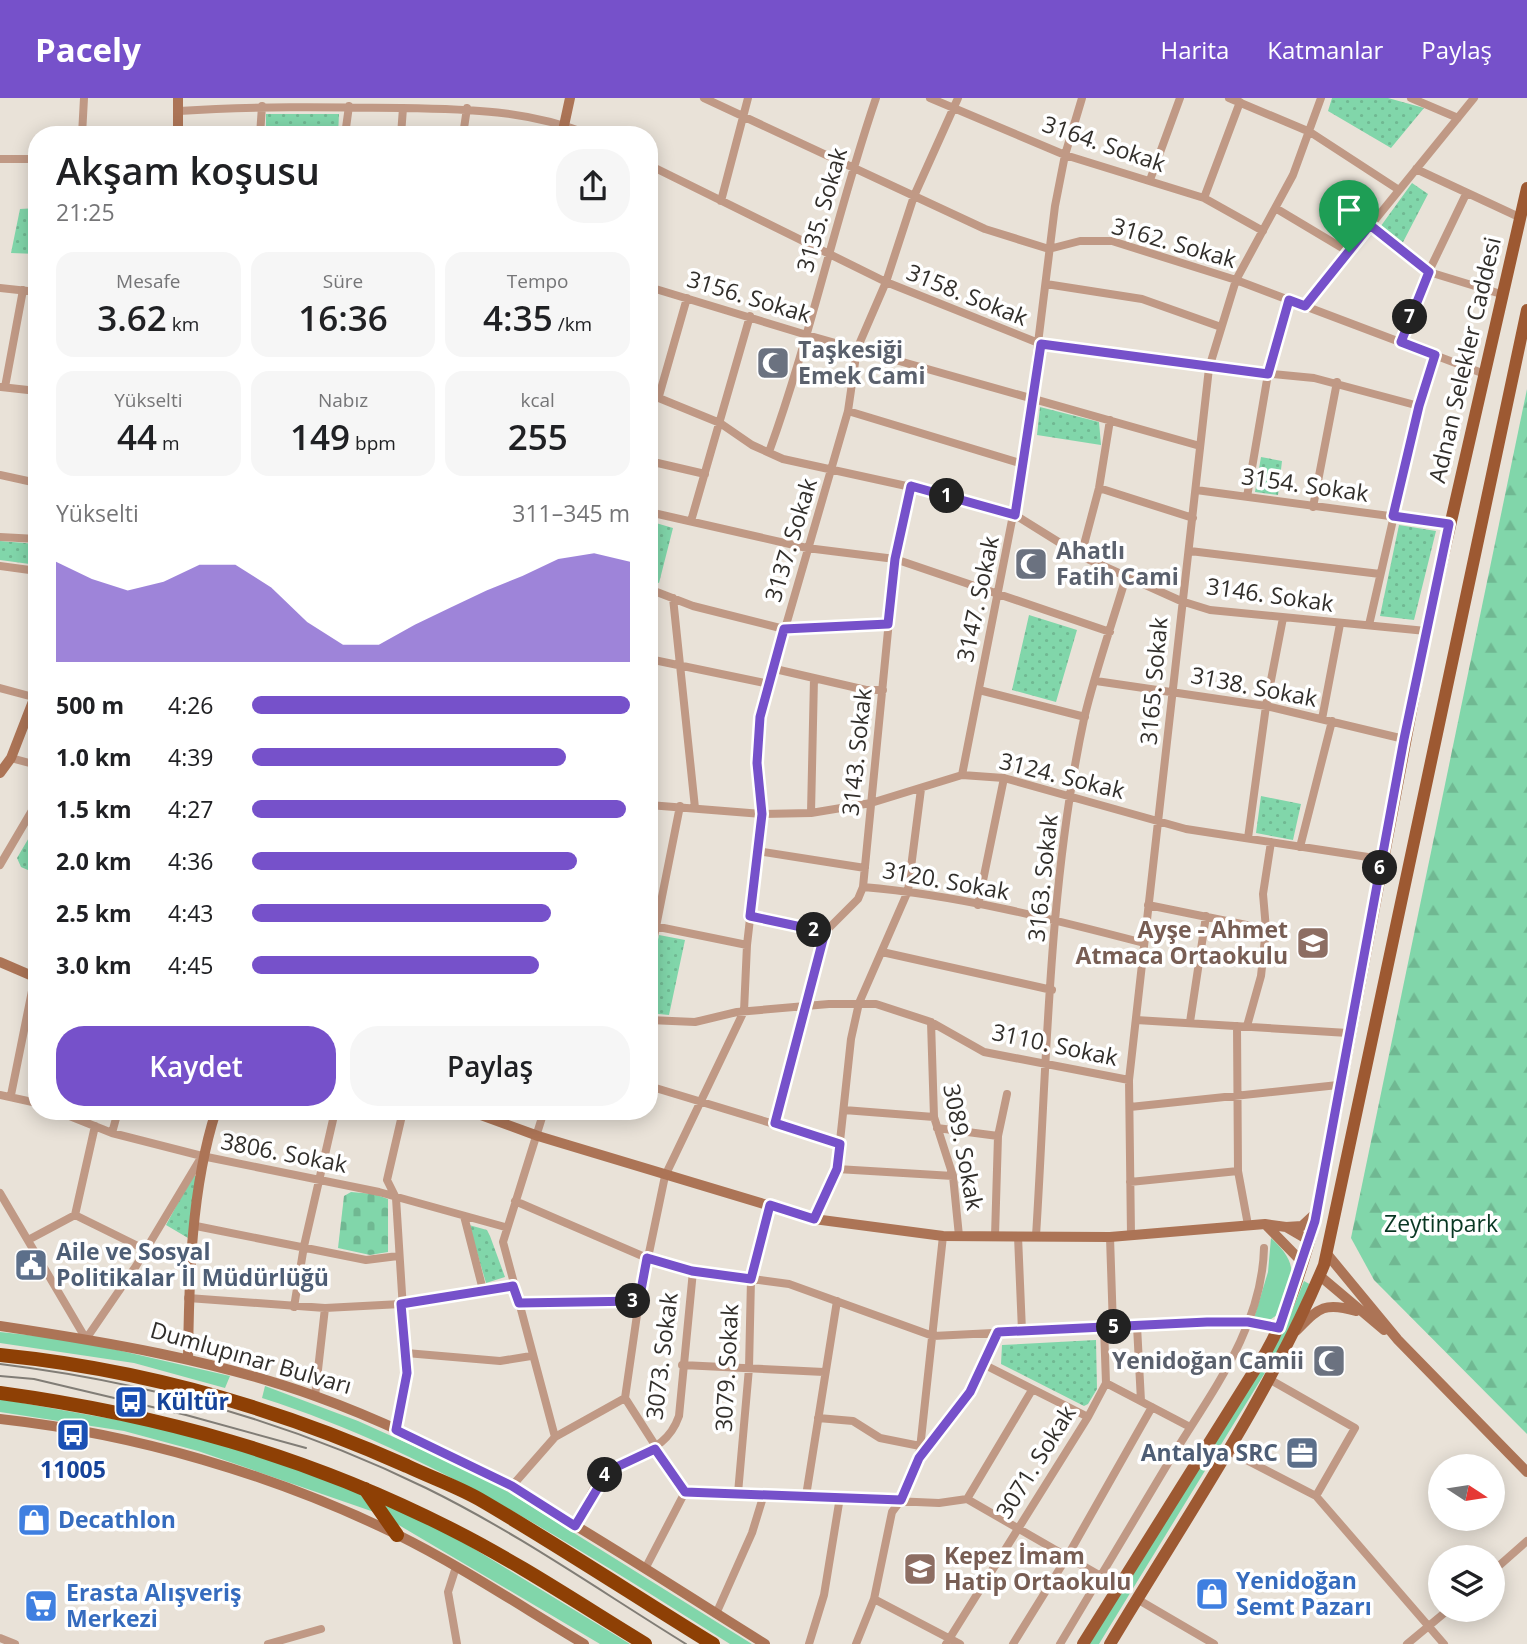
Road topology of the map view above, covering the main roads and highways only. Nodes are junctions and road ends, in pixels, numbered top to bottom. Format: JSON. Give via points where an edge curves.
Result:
{"nodes":[{"id":1,"x":1527,"y":188,"type":"edge"},
{"id":2,"x":1527,"y":310,"type":"edge"},
{"id":3,"x":1310,"y":1241,"type":"junction"},
{"id":4,"x":1327,"y":1254,"type":"junction"},
{"id":5,"x":1303,"y":1263,"type":"junction"},
{"id":6,"x":1320,"y":1276,"type":"junction"},
{"id":7,"x":0,"y":1355,"type":"edge"},
{"id":8,"x":0,"y":1393,"type":"edge"},
{"id":9,"x":364,"y":1488,"type":"junction"},
{"id":10,"x":397,"y":1535,"type":"road end"},
{"id":11,"x":645,"y":1644,"type":"edge"},
{"id":12,"x":713,"y":1644,"type":"edge"},
{"id":13,"x":1083,"y":1644,"type":"edge"},
{"id":14,"x":1110,"y":1644,"type":"edge"}],
"edges":[{"from":1,"to":3,"type":"main road","name":"Adnan Selekler Caddesi","via":[[1426,631]]},
{"from":2,"to":4,"type":"main road"},
{"from":3,"to":4,"type":"main road"},
{"from":3,"to":5,"type":"main road","name":"Adnan Selekler Caddesi"},
{"from":4,"to":6,"type":"main road"},
{"from":5,"to":6,"type":"main road"},
{"from":5,"to":13,"type":"main road","name":"Adnan Selekler Caddesi","via":[[1279,1328]]},
{"from":6,"to":14,"type":"main road","via":[[1269,1380]]},
{"from":7,"to":12,"type":"highway","name":"Dumlupınar Bulvarı","via":[[71,1362],[165,1382],[271,1412],[375,1452],[477,1498]]},
{"from":8,"to":9,"type":"highway","via":[[169,1422],[268,1450]]},
{"from":9,"to":10,"type":"highway"},
{"from":9,"to":11,"type":"highway","via":[[460,1534]]}]}
